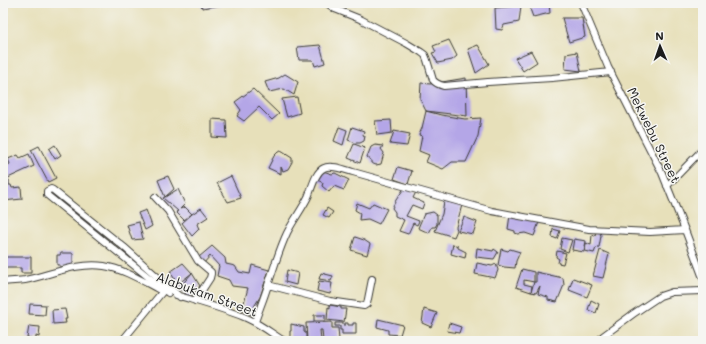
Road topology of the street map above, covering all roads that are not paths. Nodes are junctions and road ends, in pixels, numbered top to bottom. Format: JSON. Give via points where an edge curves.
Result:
{"nodes":[{"id":1,"x":327,"y":3,"type":"edge"},
{"id":2,"x":581,"y":3,"type":"edge"},
{"id":3,"x":611,"y":72,"type":"junction"},
{"id":4,"x":703,"y":149,"type":"edge"},
{"id":5,"x":667,"y":186,"type":"junction"},
{"id":6,"x":155,"y":197,"type":"dead end"},
{"id":7,"x":685,"y":230,"type":"junction"},
{"id":8,"x":703,"y":276,"type":"edge"},
{"id":9,"x":372,"y":279,"type":"dead end"},
{"id":10,"x":3,"y":282,"type":"edge"},
{"id":11,"x":268,"y":285,"type":"junction"},
{"id":12,"x":703,"y":291,"type":"edge"},
{"id":13,"x":165,"y":292,"type":"junction"},
{"id":14,"x":180,"y":297,"type":"junction"},
{"id":15,"x":195,"y":301,"type":"junction"},
{"id":16,"x":255,"y":322,"type":"junction"},
{"id":17,"x":276,"y":336,"type":"junction"},
{"id":18,"x":122,"y":341,"type":"edge"},
{"id":19,"x":270,"y":341,"type":"edge"},
{"id":20,"x":284,"y":341,"type":"edge"},
{"id":21,"x":599,"y":341,"type":"edge"}],
"edges":[{"from":1,"to":3,"type":"street","via":[[421,52],[427,60],[433,80],[439,85]]},
{"from":2,"to":3,"type":"street","name":"Mekwebu Street"},
{"from":3,"to":5,"type":"street","name":"Mekwebu Street"},
{"from":4,"to":5,"type":"street"},
{"from":5,"to":7,"type":"street","name":"Mekwebu Street"},
{"from":6,"to":15,"type":"street","via":[[168,211],[198,261],[211,272],[210,278]]},
{"from":7,"to":8,"type":"street","name":"Mekwebu Street"},
{"from":7,"to":11,"type":"street","via":[[650,232],[589,229],[492,211],[348,170],[324,167],[287,232]]},
{"from":9,"to":11,"type":"street","via":[[367,304],[364,306],[330,301]]},
{"from":10,"to":13,"type":"street","name":"Alabukam Street","via":[[93,265],[118,270]]},
{"from":11,"to":16,"type":"street"},
{"from":12,"to":21,"type":"street","via":[[672,292],[660,296]]},
{"from":13,"to":14,"type":"street","name":"Alabukam Street"},
{"from":13,"to":14,"type":"street","via":[[58,204],[47,191],[53,190],[124,247]]},
{"from":13,"to":18,"type":"street"},
{"from":14,"to":15,"type":"street","name":"Alabukam Street"},
{"from":15,"to":16,"type":"street","name":"Alabukam Street"},
{"from":16,"to":17,"type":"street","name":"Alabukam Street"},
{"from":17,"to":19,"type":"street"},
{"from":17,"to":20,"type":"street","name":"Alabukam Street"}]}
